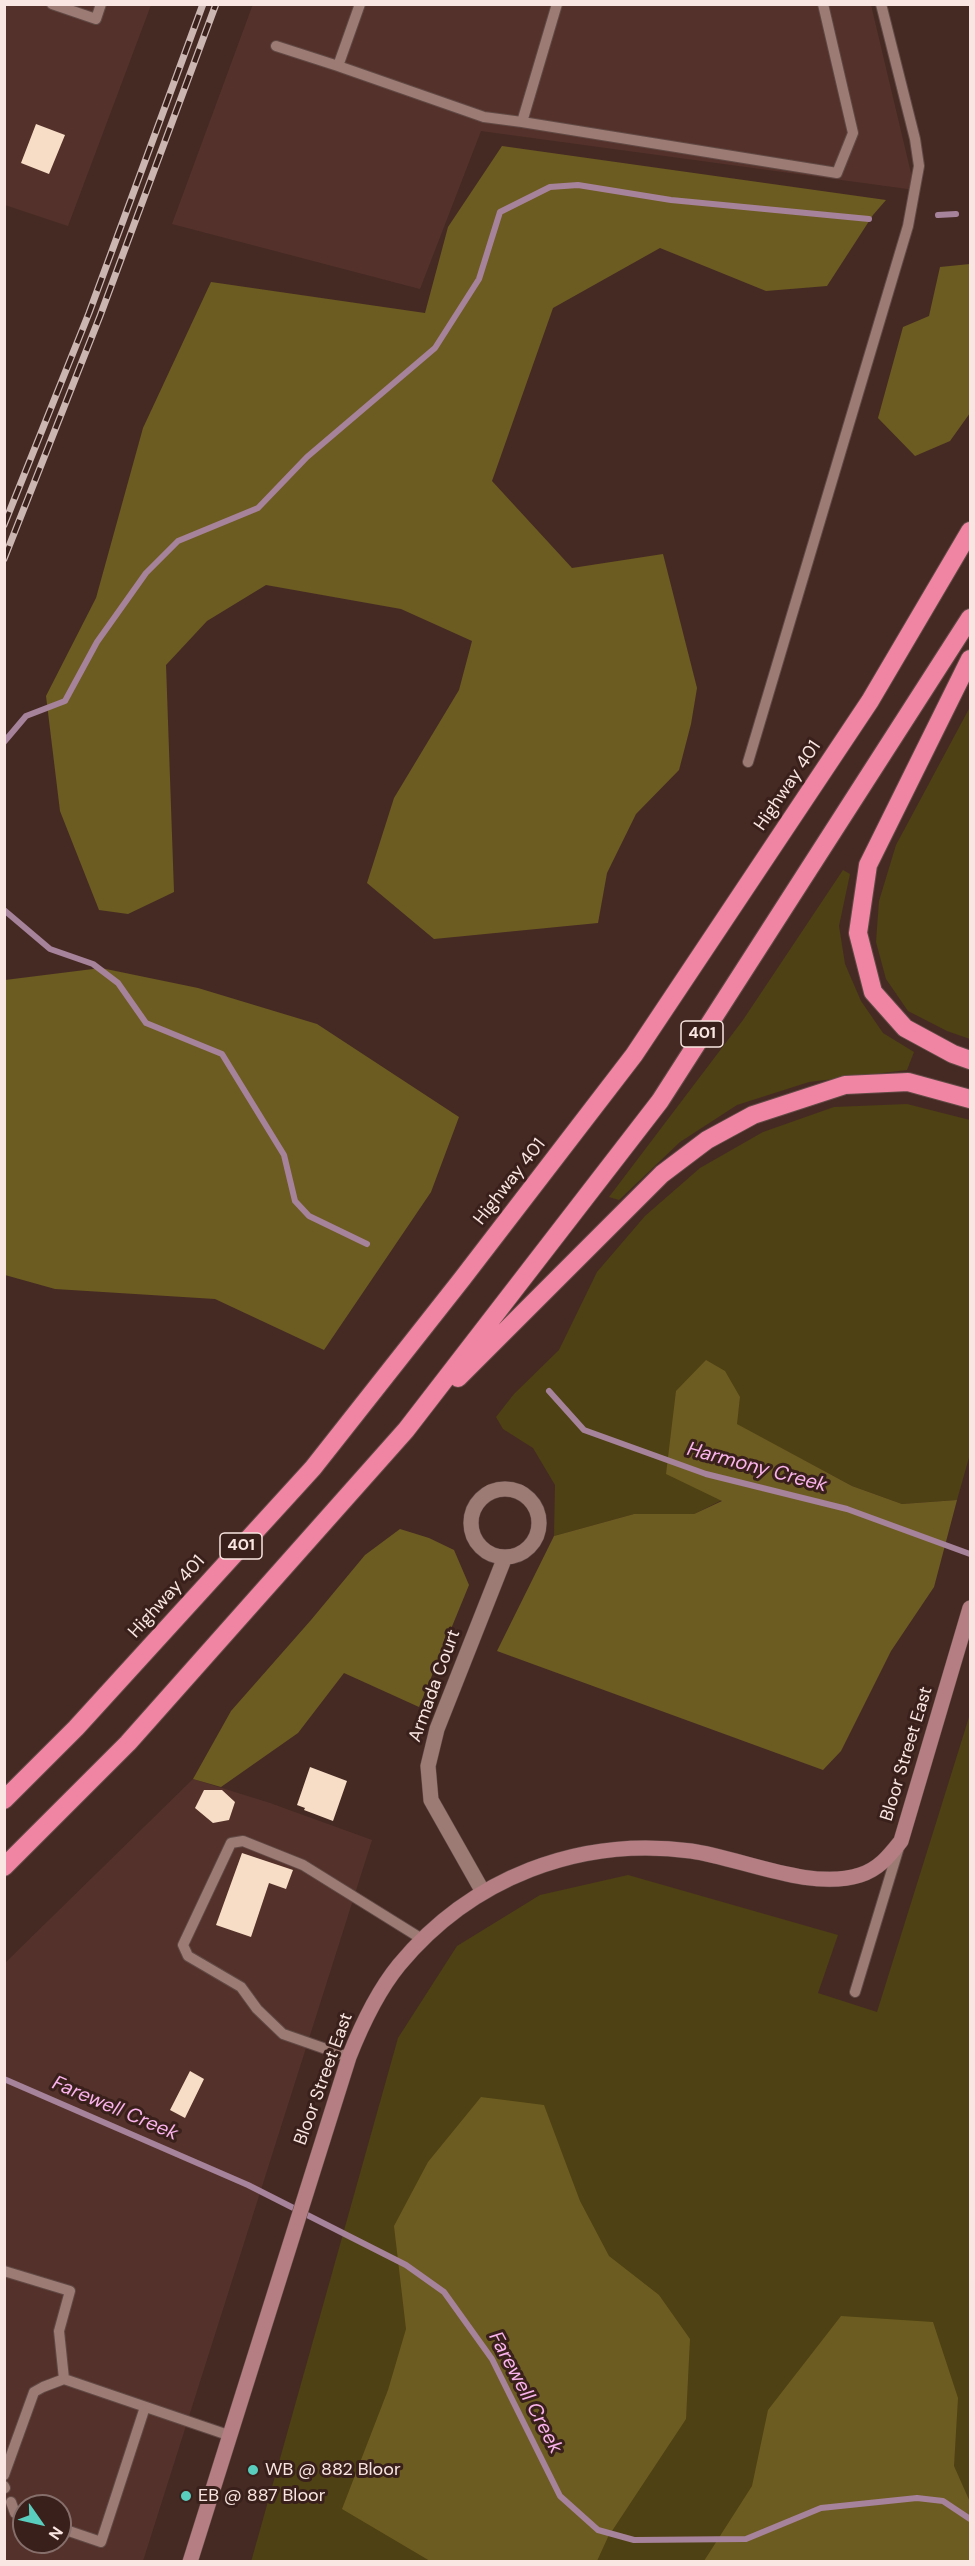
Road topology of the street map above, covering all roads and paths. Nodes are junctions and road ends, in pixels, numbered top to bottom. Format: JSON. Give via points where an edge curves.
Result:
{"nodes":[{"id":1,"x":52,"y":4,"type":"edge"},
{"id":2,"x":101,"y":4,"type":"edge"},
{"id":3,"x":360,"y":4,"type":"edge"},
{"id":4,"x":557,"y":4,"type":"edge"},
{"id":5,"x":823,"y":4,"type":"edge"},
{"id":6,"x":881,"y":4,"type":"edge"},
{"id":7,"x":276,"y":46,"type":"dead end"},
{"id":8,"x":338,"y":66,"type":"junction"},
{"id":9,"x":522,"y":122,"type":"junction"},
{"id":10,"x":970,"y":531,"type":"edge"},
{"id":11,"x":970,"y":618,"type":"edge"},
{"id":12,"x":970,"y":659,"type":"edge"},
{"id":13,"x":748,"y":762,"type":"dead end"},
{"id":14,"x":970,"y":1060,"type":"edge"},
{"id":15,"x":970,"y":1099,"type":"edge"},
{"id":16,"x":405,"y":1430,"type":"junction"},
{"id":17,"x":505,"y":1557,"type":"junction"},
{"id":18,"x":970,"y":1608,"type":"edge"},
{"id":19,"x":4,"y":1800,"type":"edge"},
{"id":20,"x":901,"y":1841,"type":"junction"},
{"id":21,"x":4,"y":1867,"type":"edge"},
{"id":22,"x":483,"y":1892,"type":"junction"},
{"id":23,"x":423,"y":1939,"type":"junction"},
{"id":24,"x":855,"y":1992,"type":"dead end"},
{"id":25,"x":349,"y":2056,"type":"junction"},
{"id":26,"x":4,"y":2271,"type":"edge"},
{"id":27,"x":64,"y":2379,"type":"junction"},
{"id":28,"x":145,"y":2407,"type":"junction"},
{"id":29,"x":228,"y":2435,"type":"junction"},
{"id":30,"x":4,"y":2475,"type":"edge"},
{"id":31,"x":72,"y":2532,"type":"edge"},
{"id":32,"x":190,"y":2562,"type":"edge"}],
"edges":[{"from":1,"to":2,"type":"lane","via":[[96,19]]},
{"from":3,"to":8,"type":"lane"},
{"from":4,"to":9,"type":"lane"},
{"from":5,"to":9,"type":"lane","via":[[853,133],[837,173]]},
{"from":6,"to":13,"type":"lane","via":[[920,166],[908,226]]},
{"from":7,"to":8,"type":"lane"},
{"from":8,"to":9,"type":"lane","via":[[484,117]]},
{"from":10,"to":19,"type":"highway","name":"Highway 401","number":"401","via":[[870,701],[605,1092],[313,1467],[76,1728]]},
{"from":11,"to":16,"type":"highway","number":"401","via":[[660,1101]]},
{"from":12,"to":14,"type":"highway","via":[[868,865],[858,933],[873,992],[905,1028]]},
{"from":15,"to":16,"type":"highway","via":[[908,1082],[845,1085],[753,1115],[707,1140],[662,1174]]},
{"from":16,"to":21,"type":"highway","number":"401","via":[[128,1743]]},
{"from":17,"to":17,"type":"street","via":[[484,1550],[476,1542],[471,1520],[474,1509],[489,1493],[499,1489],[511,1489],[530,1500],[539,1520],[534,1541],[526,1550]]},
{"from":17,"to":22,"type":"street","name":"Armada Court","via":[[437,1729],[428,1766],[431,1800]]},
{"from":18,"to":20,"type":"main road","name":"Bloor Street East"},
{"from":20,"to":22,"type":"main road","name":"Bloor Street East","via":[[882,1864],[860,1875],[833,1879],[805,1877],[691,1851],[615,1849],[554,1860]]},
{"from":20,"to":24,"type":"lane"},
{"from":22,"to":23,"type":"main road","name":"Bloor Street East"},
{"from":23,"to":25,"type":"main road","name":"Bloor Street East","via":[[377,1997]]},
{"from":23,"to":25,"type":"lane","via":[[303,1865],[243,1841],[231,1843],[183,1945],[188,1956],[241,1987],[283,2034]]},
{"from":25,"to":29,"type":"main road","name":"Bloor Street East"},
{"from":26,"to":27,"type":"lane","via":[[69,2291],[60,2331]]},
{"from":27,"to":28,"type":"lane"},
{"from":27,"to":30,"type":"lane","via":[[34,2392]]},
{"from":28,"to":29,"type":"lane"},
{"from":28,"to":31,"type":"lane","via":[[101,2541]]},
{"from":29,"to":32,"type":"main road","name":"Bloor Street East"}]}
